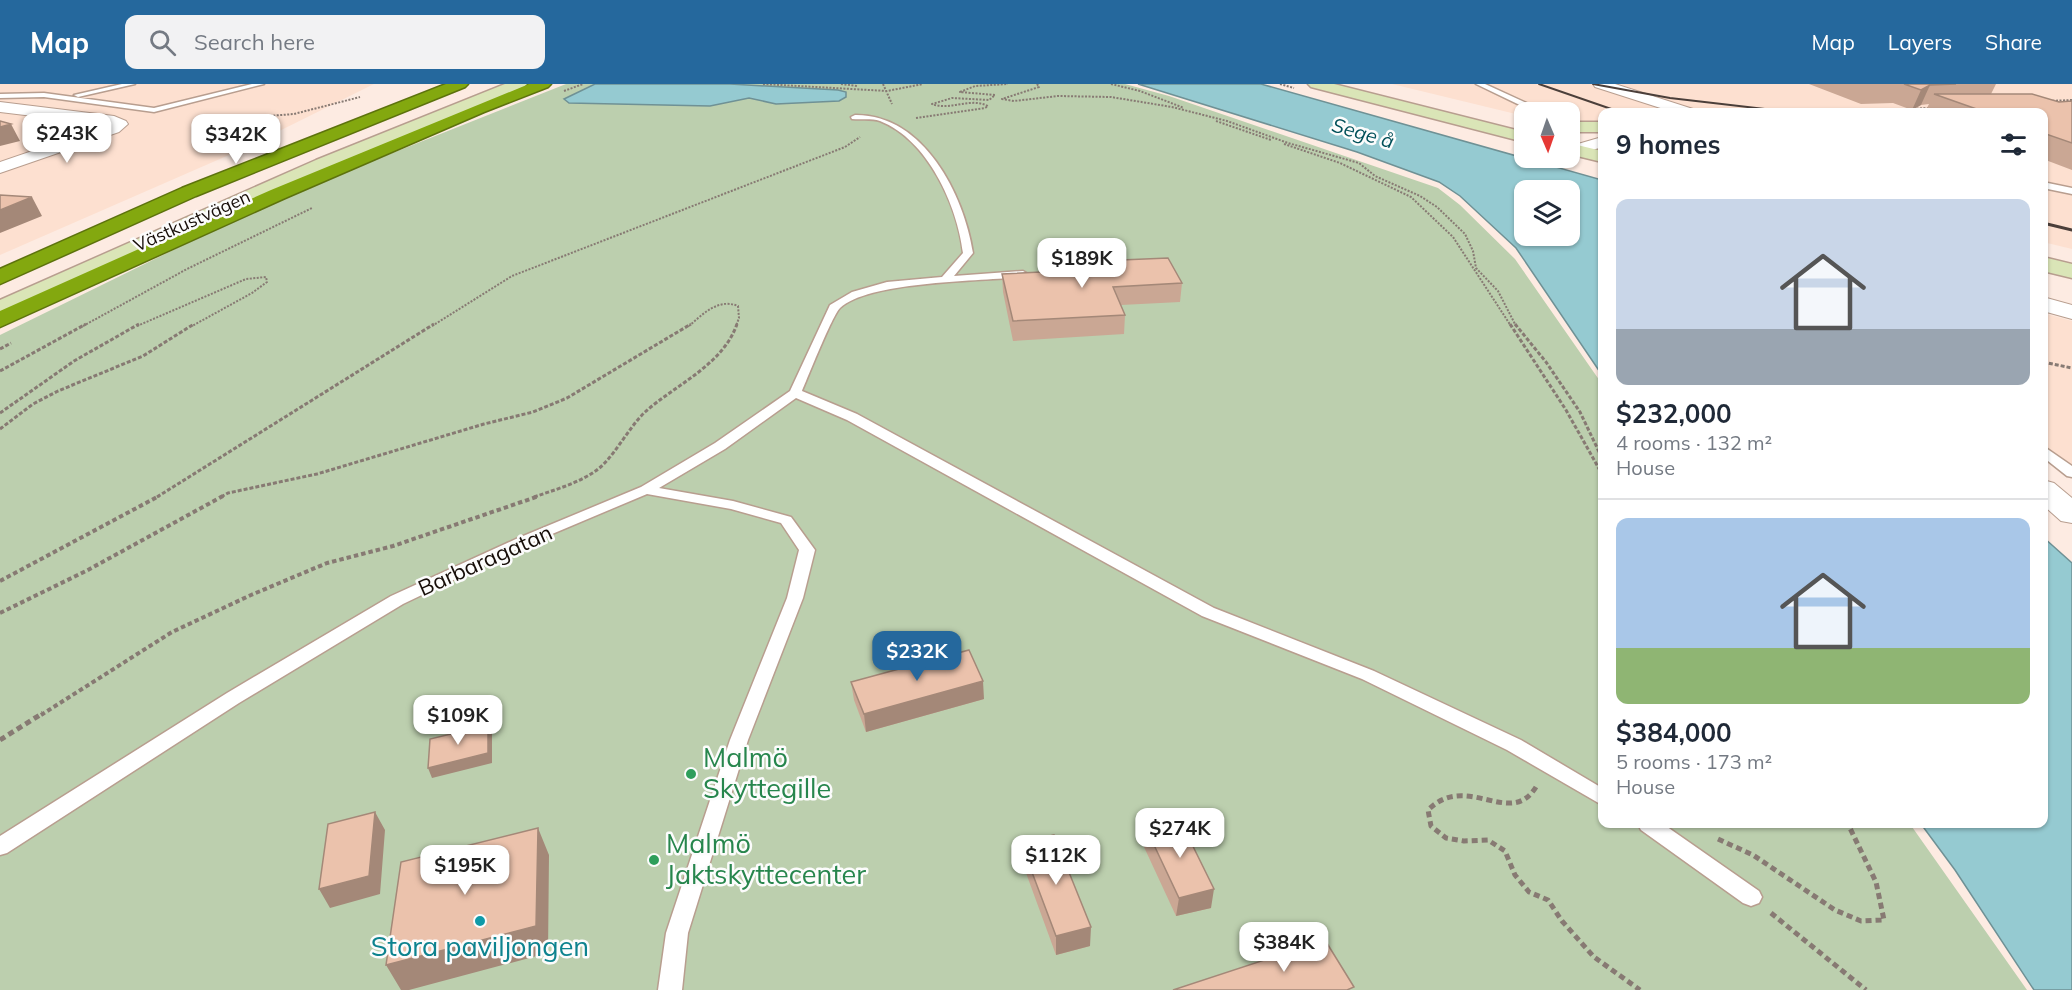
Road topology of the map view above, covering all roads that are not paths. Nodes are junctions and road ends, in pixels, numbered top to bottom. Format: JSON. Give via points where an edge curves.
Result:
{"nodes":[{"id":1,"x":132,"y":84,"type":"edge"},
{"id":2,"x":261,"y":84,"type":"edge"},
{"id":3,"x":460,"y":84,"type":"edge"},
{"id":4,"x":490,"y":84,"type":"edge"},
{"id":5,"x":519,"y":84,"type":"edge"},
{"id":6,"x":1316,"y":84,"type":"edge"},
{"id":7,"x":1357,"y":84,"type":"edge"},
{"id":8,"x":1479,"y":84,"type":"edge"},
{"id":9,"x":1600,"y":84,"type":"edge"},
{"id":10,"x":551,"y":89,"type":"edge"},
{"id":11,"x":0,"y":96,"type":"edge"},
{"id":12,"x":66,"y":98,"type":"junction"},
{"id":13,"x":1642,"y":99,"type":"junction"},
{"id":14,"x":0,"y":107,"type":"edge"},
{"id":15,"x":1653,"y":108,"type":"edge"},
{"id":16,"x":1673,"y":108,"type":"edge"},
{"id":17,"x":1514,"y":109,"type":"edge"},
{"id":18,"x":855,"y":117,"type":"dead end"},
{"id":19,"x":1514,"y":118,"type":"edge"},
{"id":20,"x":1514,"y":134,"type":"edge"},
{"id":21,"x":0,"y":168,"type":"edge"},
{"id":22,"x":2048,"y":186,"type":"edge"},
{"id":23,"x":2072,"y":191,"type":"edge"},
{"id":24,"x":2048,"y":254,"type":"edge"},
{"id":25,"x":2072,"y":260,"type":"edge"},
{"id":26,"x":2048,"y":265,"type":"edge"},
{"id":27,"x":2072,"y":271,"type":"edge"},
{"id":28,"x":1029,"y":274,"type":"edge"},
{"id":29,"x":0,"y":277,"type":"edge"},
{"id":30,"x":946,"y":279,"type":"junction"},
{"id":31,"x":0,"y":290,"type":"edge"},
{"id":32,"x":2048,"y":305,"type":"edge"},
{"id":33,"x":0,"y":309,"type":"edge"},
{"id":34,"x":2072,"y":312,"type":"edge"},
{"id":35,"x":0,"y":320,"type":"edge"},
{"id":36,"x":795,"y":393,"type":"junction"},
{"id":37,"x":2048,"y":454,"type":"edge"},
{"id":38,"x":2072,"y":473,"type":"edge"},
{"id":39,"x":646,"y":490,"type":"junction"},
{"id":40,"x":2048,"y":493,"type":"edge"},
{"id":41,"x":2072,"y":514,"type":"edge"},
{"id":42,"x":1598,"y":795,"type":"edge"},
{"id":43,"x":1654,"y":828,"type":"edge"},
{"id":44,"x":0,"y":847,"type":"edge"},
{"id":45,"x":1751,"y":897,"type":"road end"},
{"id":46,"x":670,"y":990,"type":"edge"}],
"edges":[{"from":1,"to":12,"type":"lane"},
{"from":2,"to":12,"type":"lane","via":[[154,110]]},
{"from":3,"to":29,"type":"highway","via":[[189,192]]},
{"from":4,"to":31,"type":"main road","name":"Västkustvägen","via":[[292,161]]},
{"from":5,"to":33,"type":"main road","name":"Västkustvägen","via":[[325,161]]},
{"from":6,"to":20,"type":"main road"},
{"from":7,"to":19,"type":"main road","via":[[1489,117]]},
{"from":8,"to":17,"type":"lane"},
{"from":9,"to":13,"type":"street"},
{"from":10,"to":35,"type":"highway","via":[[478,109],[278,194]]},
{"from":11,"to":12,"type":"lane"},
{"from":13,"to":15,"type":"street"},
{"from":13,"to":16,"type":"street"},
{"from":14,"to":21,"type":"street","via":[[120,124]]},
{"from":18,"to":30,"type":"lane","via":[[886,121],[903,132],[935,167],[952,195],[966,233],[968,253]]},
{"from":22,"to":23,"type":"lane"},
{"from":24,"to":25,"type":"main road"},
{"from":26,"to":27,"type":"main road"},
{"from":28,"to":30,"type":"lane"},
{"from":30,"to":36,"type":"lane","via":[[887,285],[856,294],[834,307]]},
{"from":32,"to":34,"type":"street"},
{"from":36,"to":39,"type":"lane","name":"Barbaragatan","via":[[720,446]]},
{"from":36,"to":42,"type":"lane","via":[[852,417],[1208,612],[1368,675],[1514,745]]},
{"from":37,"to":38,"type":"lane"},
{"from":39,"to":44,"type":"lane","name":"Barbaragatan","via":[[397,600]]},
{"from":39,"to":46,"type":"lane","via":[[733,505],[786,520],[807,550],[795,598],[739,740],[677,933]]},
{"from":40,"to":41,"type":"street"},
{"from":43,"to":45,"type":"lane"}]}
